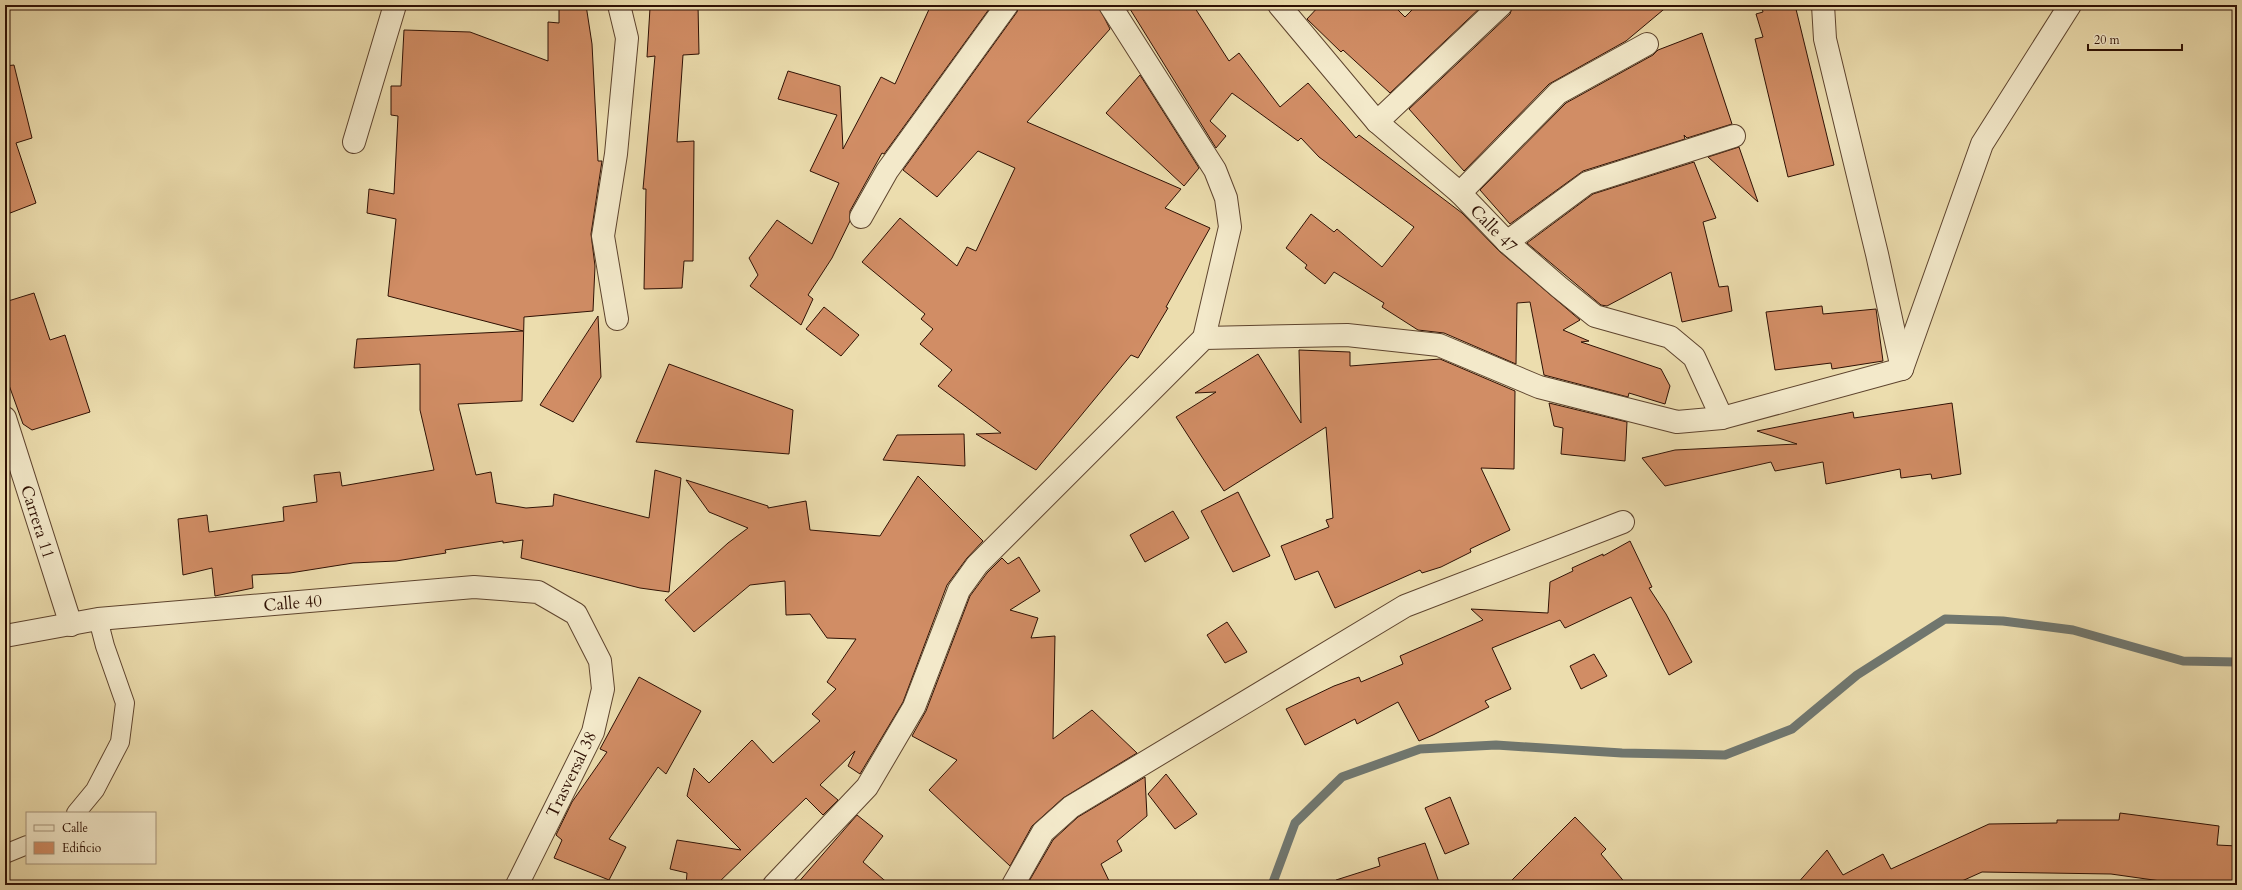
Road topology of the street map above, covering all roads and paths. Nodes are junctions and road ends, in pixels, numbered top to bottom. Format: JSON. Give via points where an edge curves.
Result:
{"nodes":[{"id":1,"x":396,"y":5,"type":"edge"},
{"id":2,"x":619,"y":5,"type":"edge"},
{"id":3,"x":1007,"y":5,"type":"edge"},
{"id":4,"x":1110,"y":5,"type":"edge"},
{"id":5,"x":1279,"y":5,"type":"edge"},
{"id":6,"x":1501,"y":5,"type":"edge"},
{"id":7,"x":1823,"y":5,"type":"edge"},
{"id":8,"x":2070,"y":5,"type":"edge"},
{"id":9,"x":1647,"y":44,"type":"dead end"},
{"id":10,"x":1377,"y":122,"type":"junction"},
{"id":11,"x":1734,"y":136,"type":"dead end"},
{"id":12,"x":354,"y":142,"type":"dead end"},
{"id":13,"x":1460,"y":193,"type":"junction"},
{"id":14,"x":861,"y":217,"type":"dead end"},
{"id":15,"x":1507,"y":242,"type":"junction"},
{"id":16,"x":617,"y":318,"type":"dead end"},
{"id":17,"x":1204,"y":338,"type":"junction"},
{"id":18,"x":1902,"y":369,"type":"junction"},
{"id":19,"x":5,"y":418,"type":"edge"},
{"id":20,"x":1722,"y":418,"type":"junction"},
{"id":21,"x":1623,"y":522,"type":"dead end"},
{"id":22,"x":576,"y":614,"type":"joint"},
{"id":23,"x":98,"y":620,"type":"junction"},
{"id":24,"x":71,"y":625,"type":"junction"},
{"id":25,"x":5,"y":636,"type":"edge"},
{"id":26,"x":77,"y":812,"type":"edge"},
{"id":27,"x":26,"y":845,"type":"edge"},
{"id":28,"x":5,"y":854,"type":"edge"},
{"id":29,"x":517,"y":885,"type":"edge"},
{"id":30,"x":774,"y":885,"type":"edge"},
{"id":31,"x":1013,"y":885,"type":"edge"}],
"edges":[{"from":1,"to":12,"type":"street"},
{"from":2,"to":16,"type":"street","via":[[627,38],[616,154],[603,236]]},
{"from":3,"to":14,"type":"street","via":[[887,171]]},
{"from":4,"to":17,"type":"street","via":[[1215,170],[1226,198],[1230,226]]},
{"from":5,"to":10,"type":"street","name":"Calle 47"},
{"from":6,"to":10,"type":"street"},
{"from":7,"to":18,"type":"street","via":[[1825,39],[1878,254]]},
{"from":8,"to":18,"type":"street","via":[[1982,144]]},
{"from":9,"to":13,"type":"street","via":[[1558,93]]},
{"from":10,"to":13,"type":"street","name":"Calle 47"},
{"from":11,"to":15,"type":"street","via":[[1587,183]]},
{"from":13,"to":15,"type":"street","name":"Calle 47"},
{"from":15,"to":20,"type":"street","name":"Calle 47","via":[[1595,316],[1670,337],[1694,357]]},
{"from":17,"to":20,"type":"street","via":[[1347,335],[1439,345],[1539,387],[1677,422]]},
{"from":17,"to":30,"type":"street","via":[[977,565],[959,590],[914,707],[867,787]]},
{"from":18,"to":20,"type":"street"},
{"from":19,"to":24,"type":"street","name":"Carrera 11"},
{"from":21,"to":31,"type":"street","via":[[1405,606],[1071,807],[1044,832]]},
{"from":22,"to":23,"type":"street","name":"Calle 40","via":[[538,592],[474,587]]},
{"from":22,"to":29,"type":"street","name":"Trasversal 38","via":[[600,661],[603,689],[593,732]]},
{"from":23,"to":24,"type":"street","name":"Calle 40"},
{"from":23,"to":26,"type":"lane","via":[[125,703],[120,742],[95,790]]},
{"from":24,"to":25,"type":"street","name":"Calle 40"},
{"from":27,"to":28,"type":"lane"}]}
